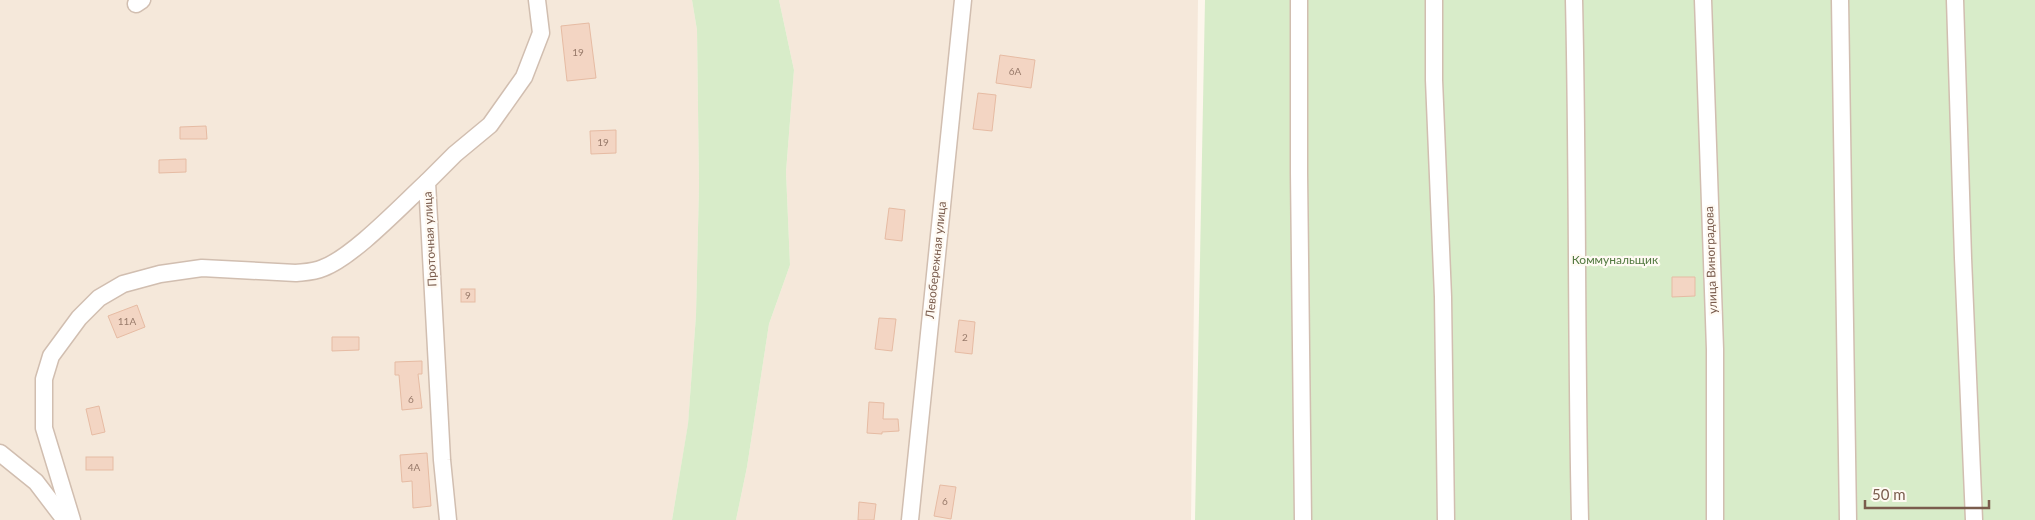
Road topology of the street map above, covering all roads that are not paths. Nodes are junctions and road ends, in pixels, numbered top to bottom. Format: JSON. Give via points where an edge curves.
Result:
{"nodes":[{"id":1,"x":537,"y":0,"type":"edge"},
{"id":2,"x":963,"y":0,"type":"edge"},
{"id":3,"x":1299,"y":0,"type":"edge"},
{"id":4,"x":1434,"y":0,"type":"edge"},
{"id":5,"x":1574,"y":0,"type":"edge"},
{"id":6,"x":1703,"y":0,"type":"edge"},
{"id":7,"x":1840,"y":0,"type":"edge"},
{"id":8,"x":1955,"y":0,"type":"edge"},
{"id":9,"x":427,"y":182,"type":"junction"},
{"id":10,"x":0,"y":452,"type":"edge"},
{"id":11,"x":65,"y":520,"type":"edge"},
{"id":12,"x":72,"y":520,"type":"edge"},
{"id":13,"x":448,"y":520,"type":"edge"},
{"id":14,"x":910,"y":520,"type":"edge"},
{"id":15,"x":1303,"y":520,"type":"edge"},
{"id":16,"x":1446,"y":520,"type":"edge"},
{"id":17,"x":1580,"y":520,"type":"edge"},
{"id":18,"x":1715,"y":520,"type":"edge"},
{"id":19,"x":1848,"y":520,"type":"edge"},
{"id":20,"x":1974,"y":520,"type":"edge"}],
"edges":[{"from":1,"to":9,"type":"street","name":"Проточная улица","via":[[541,32],[524,77],[490,125]]},
{"from":2,"to":14,"type":"street","name":"Левобережная улица"},
{"from":3,"to":15,"type":"street"},
{"from":4,"to":16,"type":"street"},
{"from":5,"to":17,"type":"street"},
{"from":6,"to":18,"type":"street","name":"улица Виноградова","via":[[1715,349]]},
{"from":7,"to":19,"type":"street"},
{"from":8,"to":20,"type":"street"},
{"from":9,"to":12,"type":"street","via":[[351,251],[325,268],[296,273],[202,268],[123,284],[99,298],[79,318],[51,356],[44,379],[44,428]]},
{"from":9,"to":13,"type":"street","name":"Проточная улица"},
{"from":10,"to":11,"type":"street","via":[[36,482]]}]}
